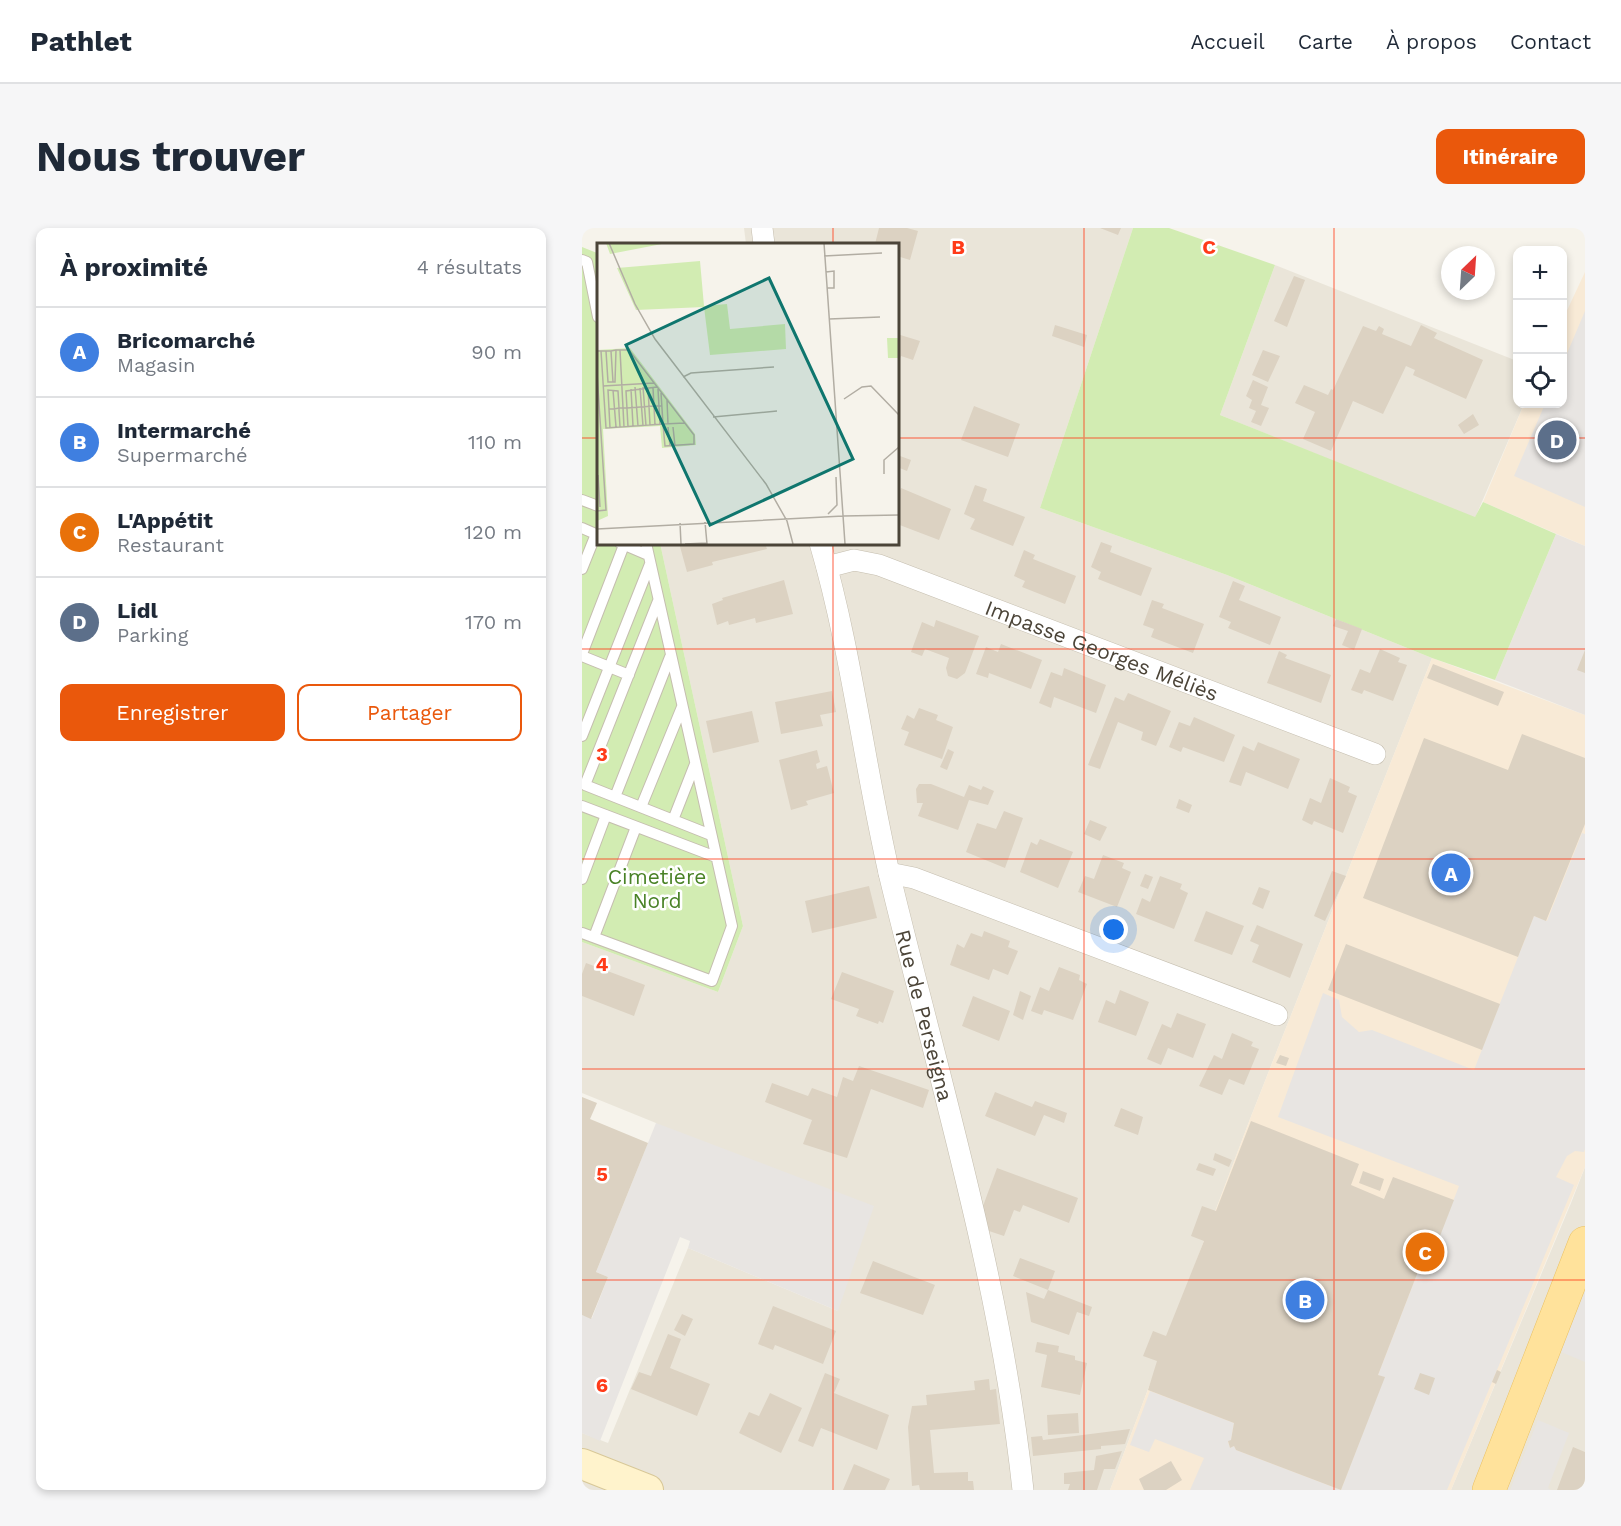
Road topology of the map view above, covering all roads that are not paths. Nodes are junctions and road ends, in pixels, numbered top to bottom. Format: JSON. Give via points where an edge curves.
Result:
{"nodes":[{"id":1,"x":762,"y":228,"type":"edge"},
{"id":2,"x":764,"y":243,"type":"edge"},
{"id":3,"x":582,"y":260,"type":"edge"},
{"id":4,"x":597,"y":312,"type":"edge"},
{"id":5,"x":582,"y":500,"type":"edge"},
{"id":6,"x":597,"y":506,"type":"edge"},
{"id":7,"x":582,"y":528,"type":"edge"},
{"id":8,"x":597,"y":534,"type":"edge"},
{"id":9,"x":622,"y":544,"type":"edge"},
{"id":10,"x":646,"y":544,"type":"edge"},
{"id":11,"x":820,"y":544,"type":"edge"},
{"id":12,"x":649,"y":559,"type":"junction"},
{"id":13,"x":827,"y":567,"type":"junction"},
{"id":14,"x":582,"y":568,"type":"edge"},
{"id":15,"x":658,"y":600,"type":"junction"},
{"id":16,"x":582,"y":655,"type":"edge"},
{"id":17,"x":670,"y":657,"type":"junction"},
{"id":18,"x":610,"y":667,"type":"junction"},
{"id":19,"x":629,"y":675,"type":"junction"},
{"id":20,"x":682,"y":707,"type":"junction"},
{"id":21,"x":582,"y":736,"type":"edge"},
{"id":22,"x":1376,"y":754,"type":"dead end"},
{"id":23,"x":695,"y":763,"type":"junction"},
{"id":24,"x":583,"y":788,"type":"edge"},
{"id":25,"x":615,"y":797,"type":"junction"},
{"id":26,"x":582,"y":806,"type":"edge"},
{"id":27,"x":641,"y":807,"type":"junction"},
{"id":28,"x":606,"y":815,"type":"junction"},
{"id":29,"x":673,"y":820,"type":"junction"},
{"id":30,"x":636,"y":827,"type":"junction"},
{"id":31,"x":711,"y":835,"type":"junction"},
{"id":32,"x":716,"y":857,"type":"junction"},
{"id":33,"x":889,"y":873,"type":"junction"},
{"id":34,"x":582,"y":879,"type":"edge"},
{"id":35,"x":582,"y":933,"type":"edge"},
{"id":36,"x":594,"y":937,"type":"junction"},
{"id":37,"x":1277,"y":1015,"type":"dead end"},
{"id":38,"x":1585,"y":1243,"type":"edge"},
{"id":39,"x":1520,"y":1410,"type":"junction"},
{"id":40,"x":582,"y":1464,"type":"edge"},
{"id":41,"x":648,"y":1490,"type":"edge"},
{"id":42,"x":1023,"y":1490,"type":"edge"},
{"id":43,"x":1465,"y":1490,"type":"edge"},
{"id":44,"x":1489,"y":1490,"type":"edge"}],
"edges":[{"from":1,"to":2,"type":"street"},
{"from":3,"to":4,"type":"lane","via":[[587,262]]},
{"from":5,"to":6,"type":"lane"},
{"from":7,"to":8,"type":"lane"},
{"from":8,"to":14,"type":"lane"},
{"from":9,"to":12,"type":"lane"},
{"from":9,"to":16,"type":"lane"},
{"from":10,"to":12,"type":"lane"},
{"from":11,"to":13,"type":"street","name":"Rue de Perseigna"},
{"from":12,"to":15,"type":"lane"},
{"from":12,"to":18,"type":"lane"},
{"from":13,"to":22,"type":"street","name":"Impasse Georges Méliès","via":[[854,560],[879,565]]},
{"from":13,"to":33,"type":"street","name":"Rue de Perseigna"},
{"from":15,"to":17,"type":"lane"},
{"from":15,"to":19,"type":"lane"},
{"from":16,"to":18,"type":"lane"},
{"from":17,"to":20,"type":"lane"},
{"from":17,"to":25,"type":"lane"},
{"from":18,"to":19,"type":"lane"},
{"from":18,"to":21,"type":"lane"},
{"from":19,"to":24,"type":"lane"},
{"from":20,"to":23,"type":"lane"},
{"from":20,"to":27,"type":"lane"},
{"from":23,"to":29,"type":"lane"},
{"from":23,"to":31,"type":"lane"},
{"from":24,"to":25,"type":"lane"},
{"from":25,"to":27,"type":"lane"},
{"from":26,"to":28,"type":"lane"},
{"from":27,"to":29,"type":"lane"},
{"from":28,"to":30,"type":"lane"},
{"from":28,"to":34,"type":"lane"},
{"from":29,"to":31,"type":"lane"},
{"from":30,"to":32,"type":"lane"},
{"from":30,"to":36,"type":"lane"},
{"from":31,"to":32,"type":"lane"},
{"from":32,"to":36,"type":"lane","via":[[732,926],[712,981]]},
{"from":33,"to":37,"type":"street","via":[[914,878]]},
{"from":33,"to":42,"type":"street","name":"Rue de Perseigna","via":[[987,1271],[1014,1405]]},
{"from":35,"to":36,"type":"lane"},
{"from":38,"to":39,"type":"main road"},
{"from":39,"to":43,"type":"main road","via":[[1478,1460]]},
{"from":39,"to":44,"type":"main road"},
{"from":40,"to":41,"type":"main road"}]}
